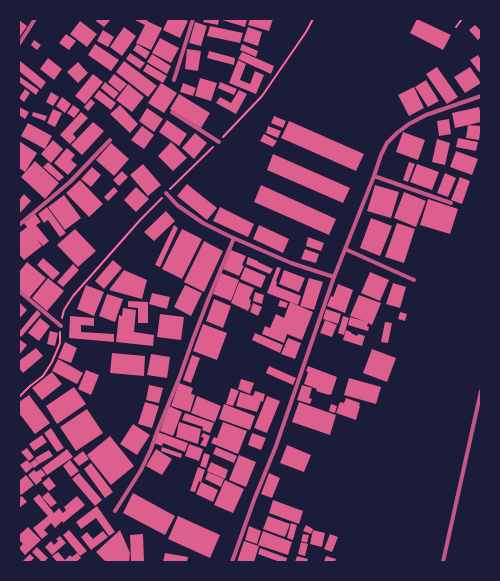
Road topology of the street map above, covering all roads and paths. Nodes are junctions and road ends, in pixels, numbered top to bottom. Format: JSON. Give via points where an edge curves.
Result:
{"nodes":[{"id":1,"x":35,"y":19,"type":"edge"},
{"id":2,"x":193,"y":19,"type":"edge"},
{"id":3,"x":313,"y":19,"type":"edge"},
{"id":4,"x":462,"y":19,"type":"edge"},
{"id":5,"x":456,"y":27,"type":"dead end"},
{"id":6,"x":19,"y":44,"type":"edge"},
{"id":7,"x":174,"y":80,"type":"dead end"},
{"id":8,"x":481,"y":96,"type":"edge"},
{"id":9,"x":172,"y":112,"type":"dead end"},
{"id":10,"x":110,"y":140,"type":"dead end"},
{"id":11,"x":219,"y":142,"type":"junction"},
{"id":12,"x":374,"y":176,"type":"junction"},
{"id":13,"x":166,"y":193,"type":"junction"},
{"id":14,"x":451,"y":203,"type":"dead end"},
{"id":15,"x":19,"y":225,"type":"edge"},
{"id":16,"x":234,"y":238,"type":"junction"},
{"id":17,"x":345,"y":249,"type":"junction"},
{"id":18,"x":334,"y":277,"type":"junction"},
{"id":19,"x":414,"y":280,"type":"dead end"},
{"id":20,"x":19,"y":291,"type":"edge"},
{"id":21,"x":61,"y":326,"type":"junction"},
{"id":22,"x":481,"y":391,"type":"edge"},
{"id":23,"x":19,"y":397,"type":"edge"},
{"id":24,"x":115,"y":511,"type":"dead end"},
{"id":25,"x":232,"y":562,"type":"edge"},
{"id":26,"x":443,"y":562,"type":"edge"}],
"edges":[{"from":1,"to":6,"type":"street"},
{"from":2,"to":7,"type":"street"},
{"from":3,"to":11,"type":"path","via":[[262,96]]},
{"from":4,"to":5,"type":"path"},
{"from":8,"to":12,"type":"street","via":[[426,116],[397,132],[387,143]]},
{"from":9,"to":11,"type":"street"},
{"from":10,"to":15,"type":"street","via":[[70,182]]},
{"from":11,"to":13,"type":"path"},
{"from":12,"to":14,"type":"street"},
{"from":12,"to":17,"type":"street"},
{"from":13,"to":16,"type":"street","via":[[177,205],[203,223]]},
{"from":13,"to":21,"type":"path","via":[[72,296],[64,310]]},
{"from":16,"to":18,"type":"street","via":[[291,263]]},
{"from":16,"to":24,"type":"street","via":[[151,449]]},
{"from":17,"to":18,"type":"street"},
{"from":17,"to":19,"type":"street"},
{"from":18,"to":25,"type":"street","via":[[276,446]]},
{"from":20,"to":21,"type":"street"},
{"from":21,"to":23,"type":"path","via":[[60,343],[52,362],[43,376]]},
{"from":22,"to":26,"type":"street"}]}
